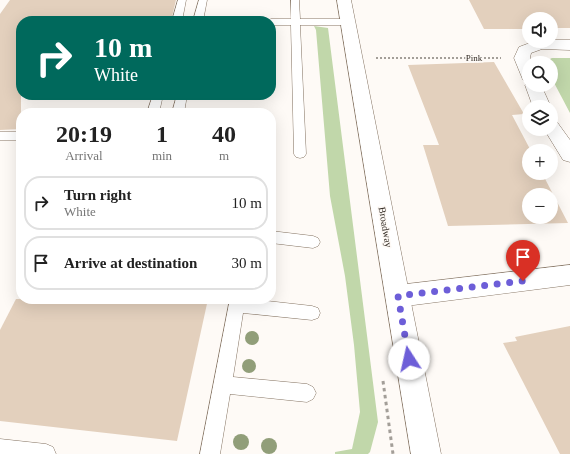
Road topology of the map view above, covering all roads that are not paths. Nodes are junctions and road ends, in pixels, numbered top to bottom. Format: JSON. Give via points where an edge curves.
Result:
{"nodes":[{"id":1,"x":182,"y":0,"type":"edge"},
{"id":2,"x":203,"y":0,"type":"edge"},
{"id":3,"x":295,"y":0,"type":"edge"},
{"id":4,"x":344,"y":0,"type":"edge"},
{"id":5,"x":178,"y":16,"type":"edge"},
{"id":6,"x":199,"y":16,"type":"edge"},
{"id":7,"x":276,"y":22,"type":"edge"},
{"id":8,"x":296,"y":22,"type":"junction"},
{"id":9,"x":348,"y":22,"type":"junction"},
{"id":10,"x":570,"y":45,"type":"edge"},
{"id":11,"x":522,"y":56,"type":"edge"},
{"id":12,"x":0,"y":136,"type":"edge"},
{"id":13,"x":16,"y":136,"type":"edge"},
{"id":14,"x":558,"y":136,"type":"edge"},
{"id":15,"x":300,"y":154,"type":"dead end"},
{"id":16,"x":570,"y":155,"type":"edge"},
{"id":17,"x":276,"y":238,"type":"edge"},
{"id":18,"x":313,"y":242,"type":"dead end"},
{"id":19,"x":570,"y":275,"type":"edge"},
{"id":20,"x":398,"y":296,"type":"junction"},
{"id":21,"x":238,"y":304,"type":"edge"},
{"id":22,"x":251,"y":304,"type":"edge"},
{"id":23,"x":312,"y":313,"type":"dead end"},
{"id":24,"x":223,"y":385,"type":"junction"},
{"id":25,"x":307,"y":393,"type":"dead end"},
{"id":26,"x":0,"y":449,"type":"edge"},
{"id":27,"x":46,"y":454,"type":"edge"},
{"id":28,"x":210,"y":454,"type":"edge"},
{"id":29,"x":426,"y":454,"type":"edge"}],
"edges":[{"from":1,"to":5,"type":"lane"},
{"from":2,"to":6,"type":"lane"},
{"from":3,"to":8,"type":"lane"},
{"from":4,"to":9,"type":"street","name":"Broadway"},
{"from":7,"to":8,"type":"lane"},
{"from":8,"to":9,"type":"lane"},
{"from":8,"to":15,"type":"lane"},
{"from":9,"to":20,"type":"street","name":"Broadway"},
{"from":10,"to":11,"type":"street","via":[[541,44],[524,50]]},
{"from":12,"to":13,"type":"lane"},
{"from":14,"to":16,"type":"street"},
{"from":17,"to":18,"type":"lane"},
{"from":19,"to":20,"type":"street"},
{"from":20,"to":29,"type":"street","name":"Broadway"},
{"from":21,"to":24,"type":"lane"},
{"from":22,"to":23,"type":"lane"},
{"from":24,"to":25,"type":"lane"},
{"from":24,"to":28,"type":"lane"},
{"from":26,"to":27,"type":"lane"}]}
